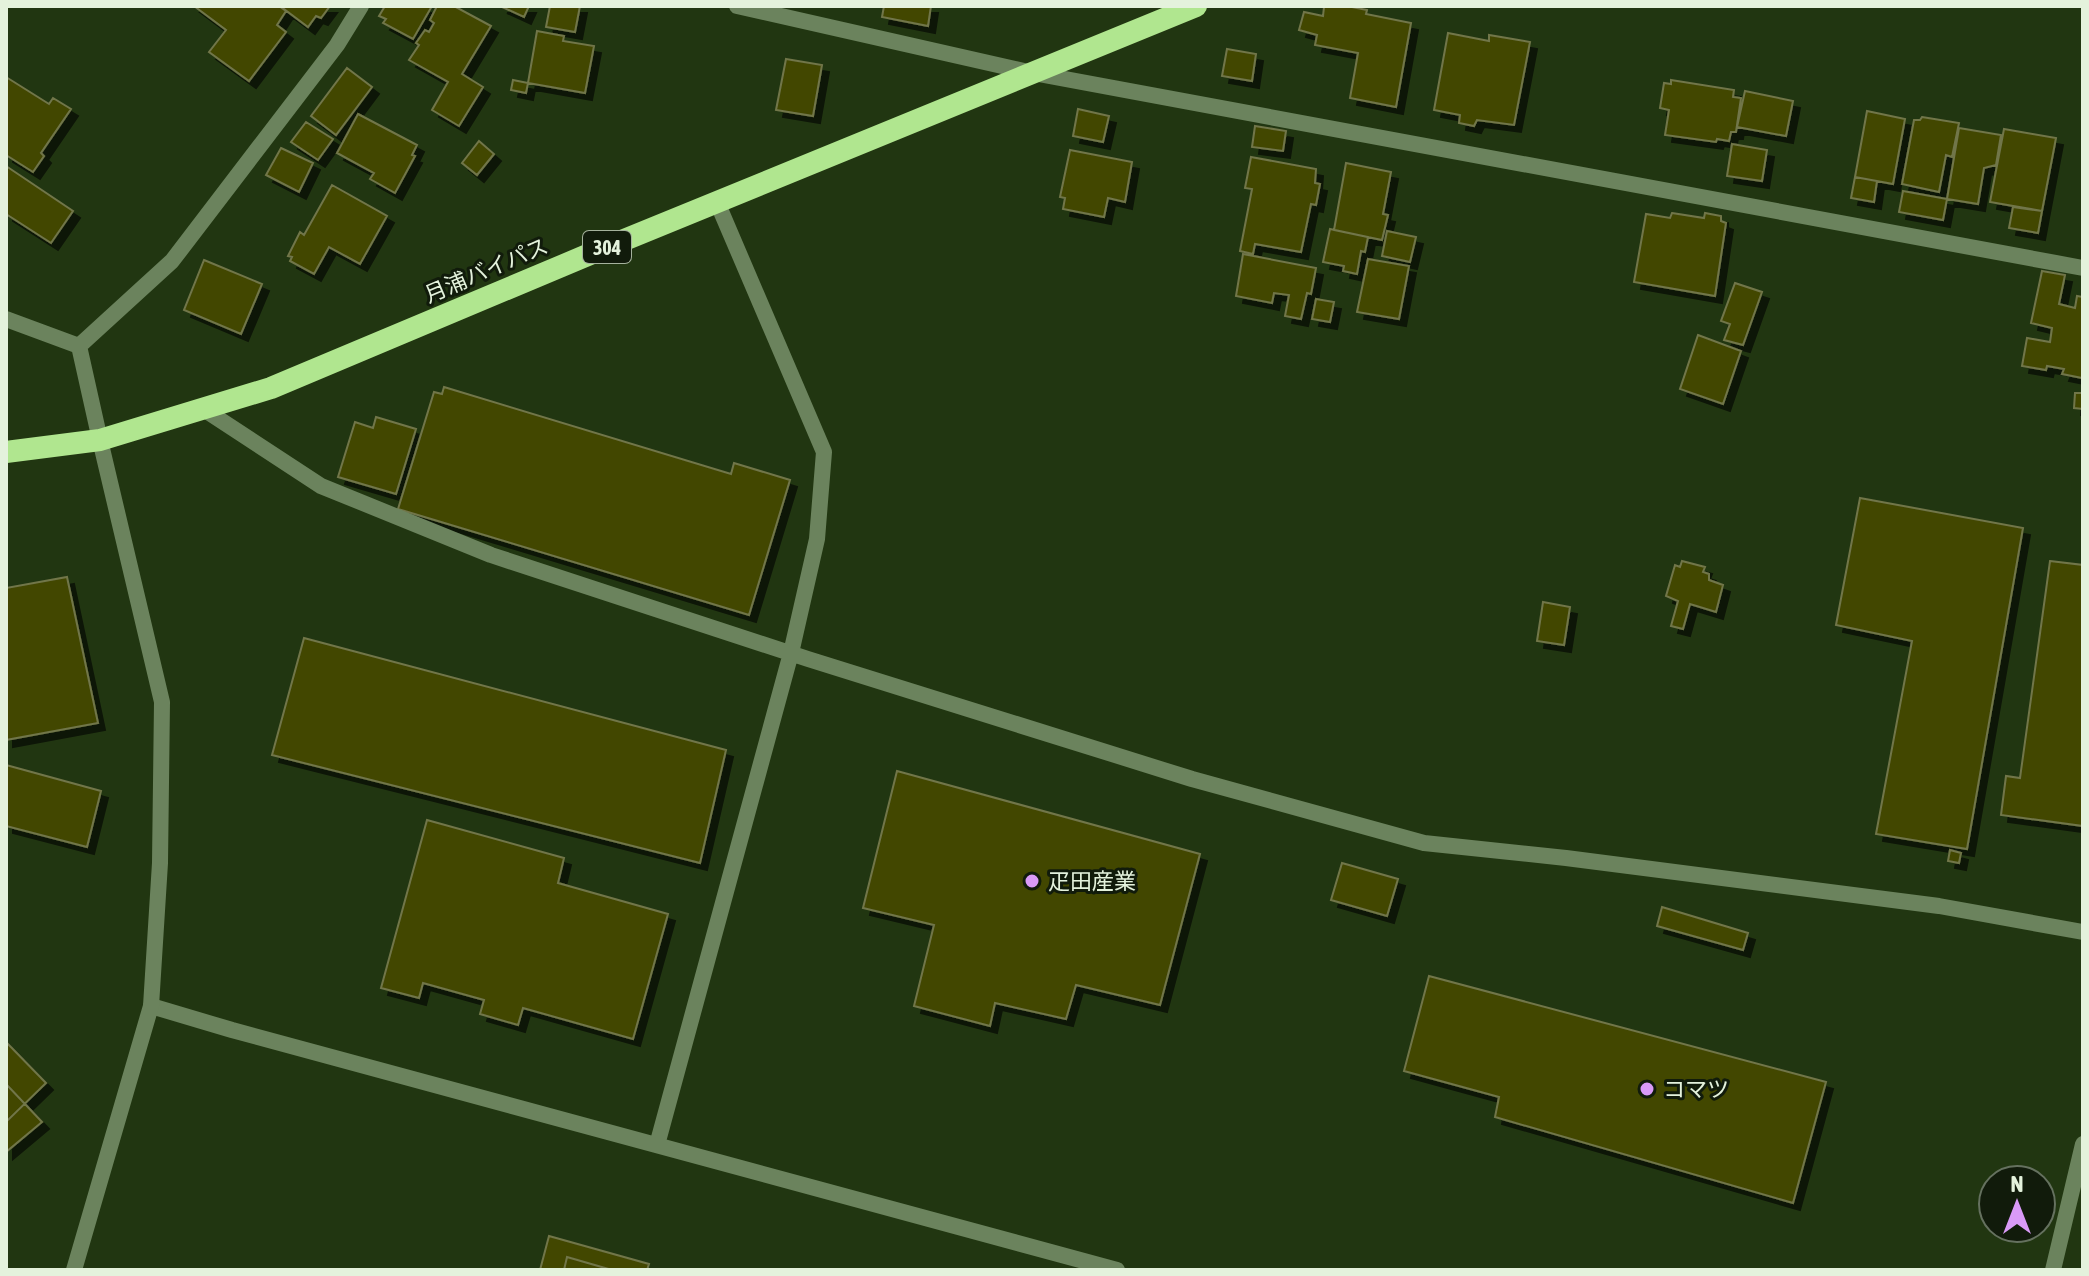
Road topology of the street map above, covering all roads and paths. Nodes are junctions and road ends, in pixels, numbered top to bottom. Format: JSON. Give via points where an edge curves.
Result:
{"nodes":[{"id":1,"x":361,"y":6,"type":"edge"},
{"id":2,"x":737,"y":6,"type":"edge"},
{"id":3,"x":1196,"y":6,"type":"edge"},
{"id":4,"x":782,"y":11,"type":"edge"},
{"id":5,"x":1033,"y":73,"type":"junction"},
{"id":6,"x":717,"y":202,"type":"junction"},
{"id":7,"x":2083,"y":268,"type":"edge"},
{"id":8,"x":6,"y":319,"type":"edge"},
{"id":9,"x":79,"y":346,"type":"junction"},
{"id":10,"x":202,"y":408,"type":"junction"},
{"id":11,"x":100,"y":440,"type":"junction"},
{"id":12,"x":6,"y":452,"type":"edge"},
{"id":13,"x":791,"y":653,"type":"junction"},
{"id":14,"x":2083,"y":932,"type":"edge"},
{"id":15,"x":151,"y":1006,"type":"junction"},
{"id":16,"x":2083,"y":1144,"type":"edge"},
{"id":17,"x":657,"y":1145,"type":"junction"},
{"id":18,"x":74,"y":1270,"type":"edge"},
{"id":19,"x":1117,"y":1270,"type":"edge"},
{"id":20,"x":2053,"y":1270,"type":"edge"}],
"edges":[{"from":1,"to":9,"type":"street","via":[[172,261]]},
{"from":2,"to":4,"type":"street"},
{"from":3,"to":5,"type":"highway","name":"月浦バイパス","number":"304"},
{"from":4,"to":5,"type":"street"},
{"from":5,"to":6,"type":"highway","name":"月浦バイパス","number":"304"},
{"from":5,"to":7,"type":"street"},
{"from":6,"to":10,"type":"highway","name":"月浦バイパス","number":"304","via":[[271,388]]},
{"from":6,"to":13,"type":"street","via":[[824,452],[817,539]]},
{"from":8,"to":9,"type":"street"},
{"from":9,"to":11,"type":"street"},
{"from":10,"to":11,"type":"highway","name":"月浦バイパス","number":"304"},
{"from":10,"to":13,"type":"street","via":[[321,486],[491,555]]},
{"from":11,"to":12,"type":"highway","name":"月浦バイパス","number":"304"},
{"from":11,"to":15,"type":"street","via":[[162,702]]},
{"from":13,"to":14,"type":"street","via":[[1192,779],[1424,843],[1939,906]]},
{"from":13,"to":17,"type":"street"},
{"from":15,"to":17,"type":"street"},
{"from":15,"to":18,"type":"street"},
{"from":16,"to":20,"type":"street"},
{"from":17,"to":19,"type":"street"}]}
